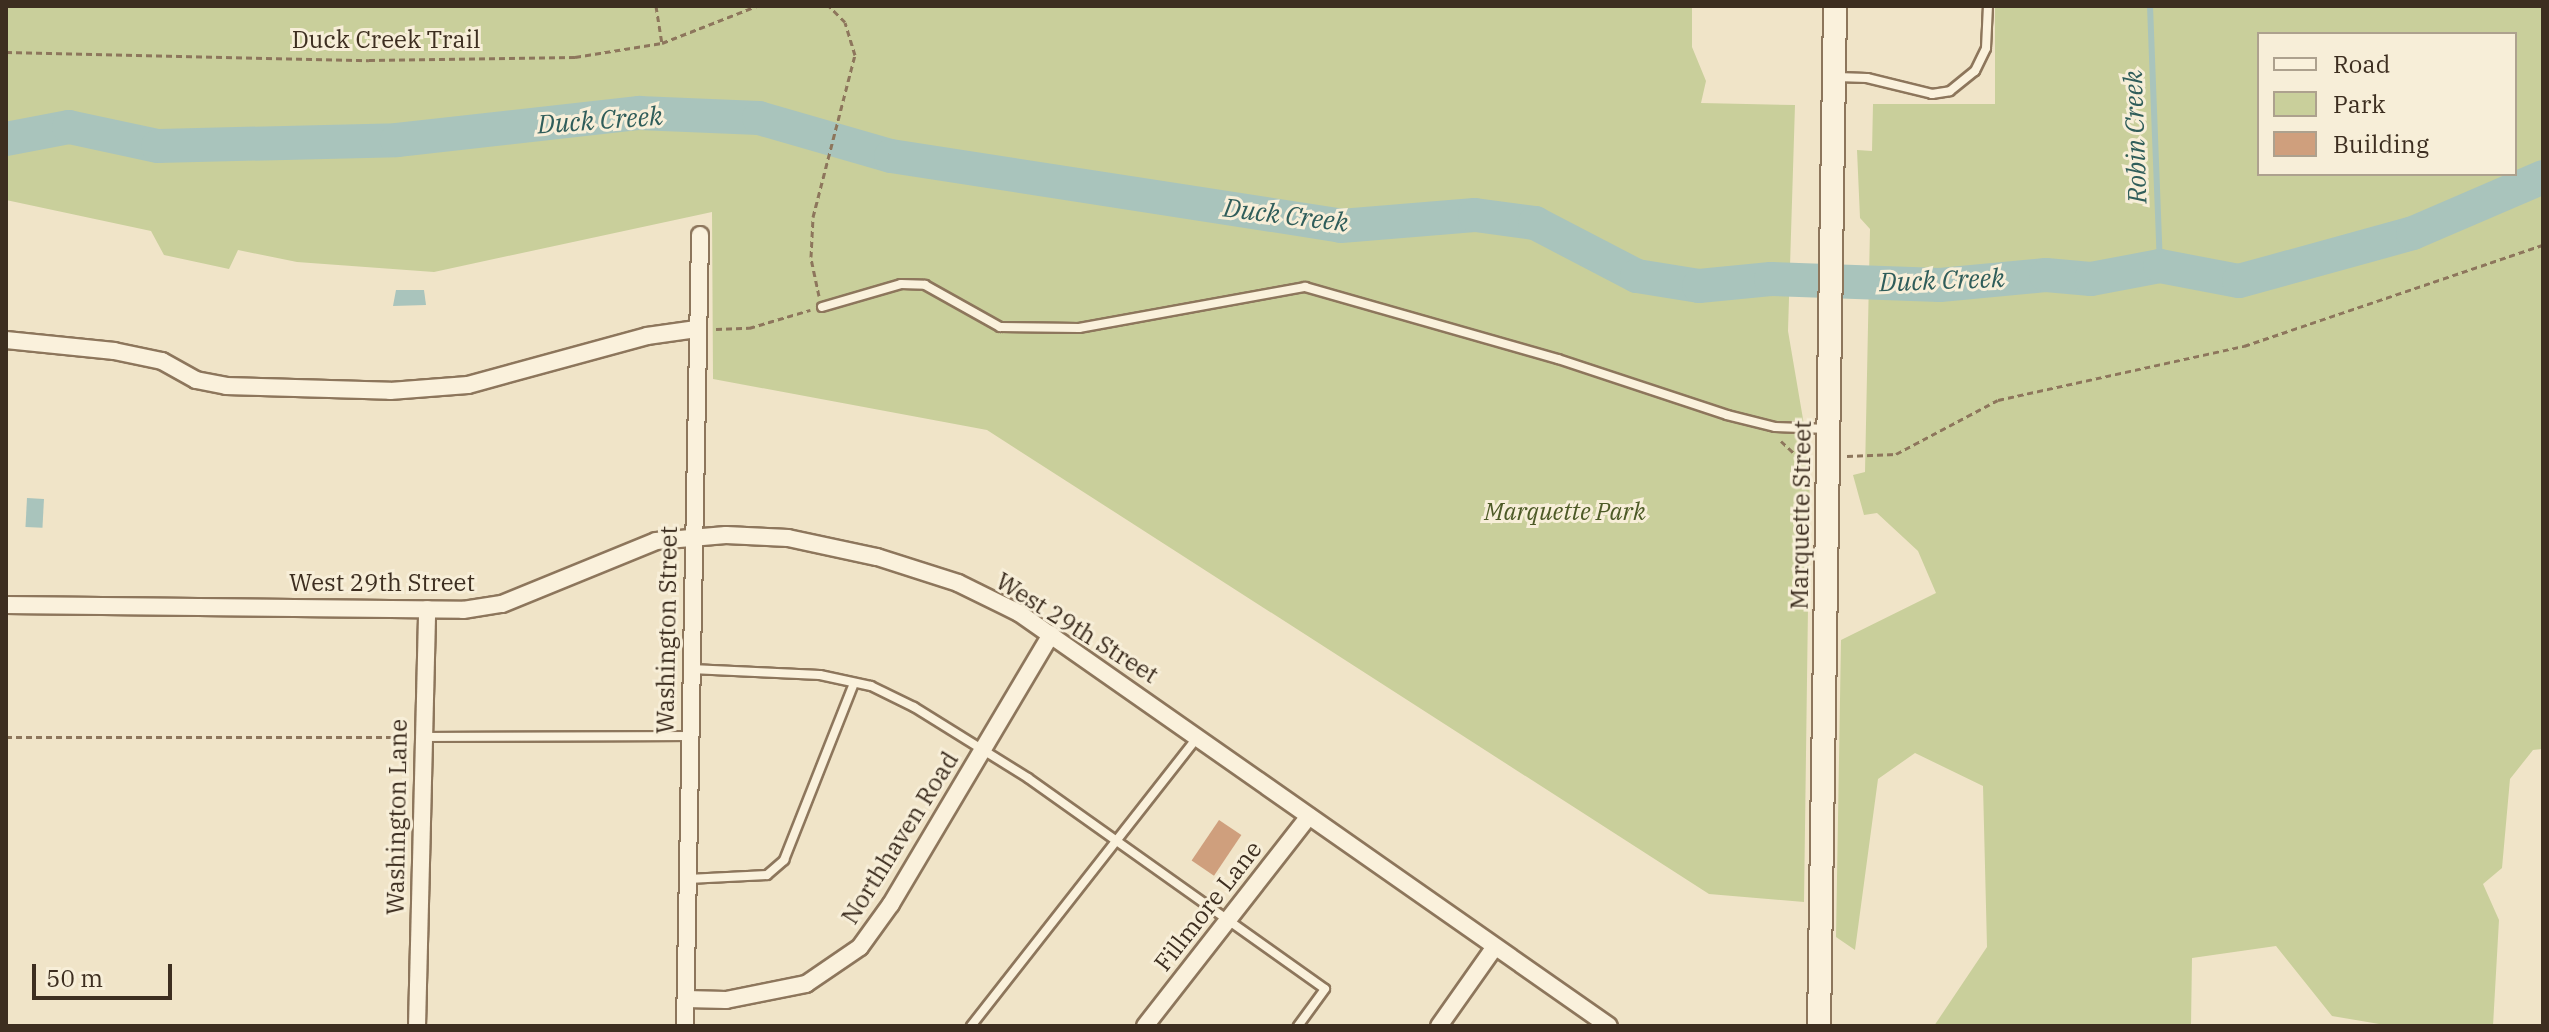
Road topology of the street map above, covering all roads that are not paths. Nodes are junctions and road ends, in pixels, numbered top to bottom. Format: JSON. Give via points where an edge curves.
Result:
{"nodes":[{"id":1,"x":1835,"y":6,"type":"edge"},
{"id":2,"x":1988,"y":6,"type":"edge"},
{"id":3,"x":1834,"y":77,"type":"junction"},
{"id":4,"x":700,"y":235,"type":"dead end"},
{"id":5,"x":822,"y":307,"type":"road end"},
{"id":6,"x":697,"y":329,"type":"junction"},
{"id":7,"x":6,"y":340,"type":"edge"},
{"id":8,"x":1828,"y":429,"type":"junction"},
{"id":9,"x":693,"y":538,"type":"junction"},
{"id":10,"x":6,"y":605,"type":"edge"},
{"id":11,"x":427,"y":609,"type":"junction"},
{"id":12,"x":1051,"y":634,"type":"junction"},
{"id":13,"x":691,"y":669,"type":"junction"},
{"id":14,"x":854,"y":683,"type":"junction"},
{"id":15,"x":690,"y":736,"type":"junction"},
{"id":16,"x":1198,"y":736,"type":"junction"},
{"id":17,"x":422,"y":737,"type":"junction"},
{"id":18,"x":983,"y":750,"type":"junction"},
{"id":19,"x":1309,"y":816,"type":"junction"},
{"id":20,"x":1116,"y":838,"type":"junction"},
{"id":21,"x":688,"y":879,"type":"junction"},
{"id":22,"x":1230,"y":917,"type":"junction"},
{"id":23,"x":1494,"y":948,"type":"junction"},
{"id":24,"x":686,"y":999,"type":"junction"},
{"id":25,"x":417,"y":1026,"type":"edge"},
{"id":26,"x":685,"y":1026,"type":"edge"},
{"id":27,"x":971,"y":1026,"type":"edge"},
{"id":28,"x":1145,"y":1026,"type":"edge"},
{"id":29,"x":1298,"y":1026,"type":"edge"},
{"id":30,"x":1439,"y":1026,"type":"edge"},
{"id":31,"x":1609,"y":1026,"type":"edge"},
{"id":32,"x":1819,"y":1026,"type":"edge"}],
"edges":[{"from":1,"to":3,"type":"main road","name":"Marquette Street"},
{"from":2,"to":3,"type":"lane","via":[[1986,48],[1975,71],[1950,91],[1932,94],[1867,78]]},
{"from":3,"to":8,"type":"main road","name":"Marquette Street"},
{"from":4,"to":6,"type":"street","name":"Washington Street"},
{"from":5,"to":8,"type":"lane","via":[[901,284],[925,285],[1000,327],[1079,328],[1305,287],[1775,427]]},
{"from":6,"to":7,"type":"street","via":[[647,336],[468,385],[390,391],[226,386],[196,380],[162,361]]},
{"from":6,"to":9,"type":"street","name":"Washington Street"},
{"from":8,"to":32,"type":"main road","name":"Marquette Street"},
{"from":9,"to":11,"type":"street","name":"West 29th Street","via":[[656,541],[502,604]]},
{"from":9,"to":12,"type":"street","name":"West 29th Street","via":[[788,538],[877,557],[958,583]]},
{"from":9,"to":13,"type":"street","name":"Washington Street"},
{"from":10,"to":11,"type":"street","name":"West 29th Street"},
{"from":11,"to":17,"type":"street","name":"Washington Lane"},
{"from":12,"to":16,"type":"street","name":"West 29th Street"},
{"from":12,"to":18,"type":"street","name":"Northhaven Road"},
{"from":13,"to":14,"type":"lane","via":[[820,675]]},
{"from":13,"to":15,"type":"street","name":"Washington Street"},
{"from":14,"to":18,"type":"lane","via":[[914,707]]},
{"from":14,"to":21,"type":"lane","via":[[784,860],[767,875]]},
{"from":15,"to":17,"type":"lane"},
{"from":15,"to":21,"type":"street","name":"Washington Street"},
{"from":16,"to":19,"type":"street","name":"West 29th Street"},
{"from":16,"to":20,"type":"lane"},
{"from":17,"to":25,"type":"street","name":"Washington Lane"},
{"from":18,"to":20,"type":"lane"},
{"from":18,"to":24,"type":"street","name":"Northhaven Road","via":[[891,904],[841,962],[806,984],[726,1000]]},
{"from":19,"to":22,"type":"street","name":"Fillmore Lane"},
{"from":19,"to":23,"type":"street","name":"West 29th Street"},
{"from":20,"to":22,"type":"lane"},
{"from":20,"to":27,"type":"lane"},
{"from":21,"to":24,"type":"street","name":"Washington Street"},
{"from":22,"to":28,"type":"street","name":"Fillmore Lane"},
{"from":22,"to":29,"type":"lane","via":[[1325,989]]},
{"from":23,"to":30,"type":"street"},
{"from":23,"to":31,"type":"street","name":"West 29th Street"},
{"from":24,"to":26,"type":"street","name":"Washington Street"}]}
